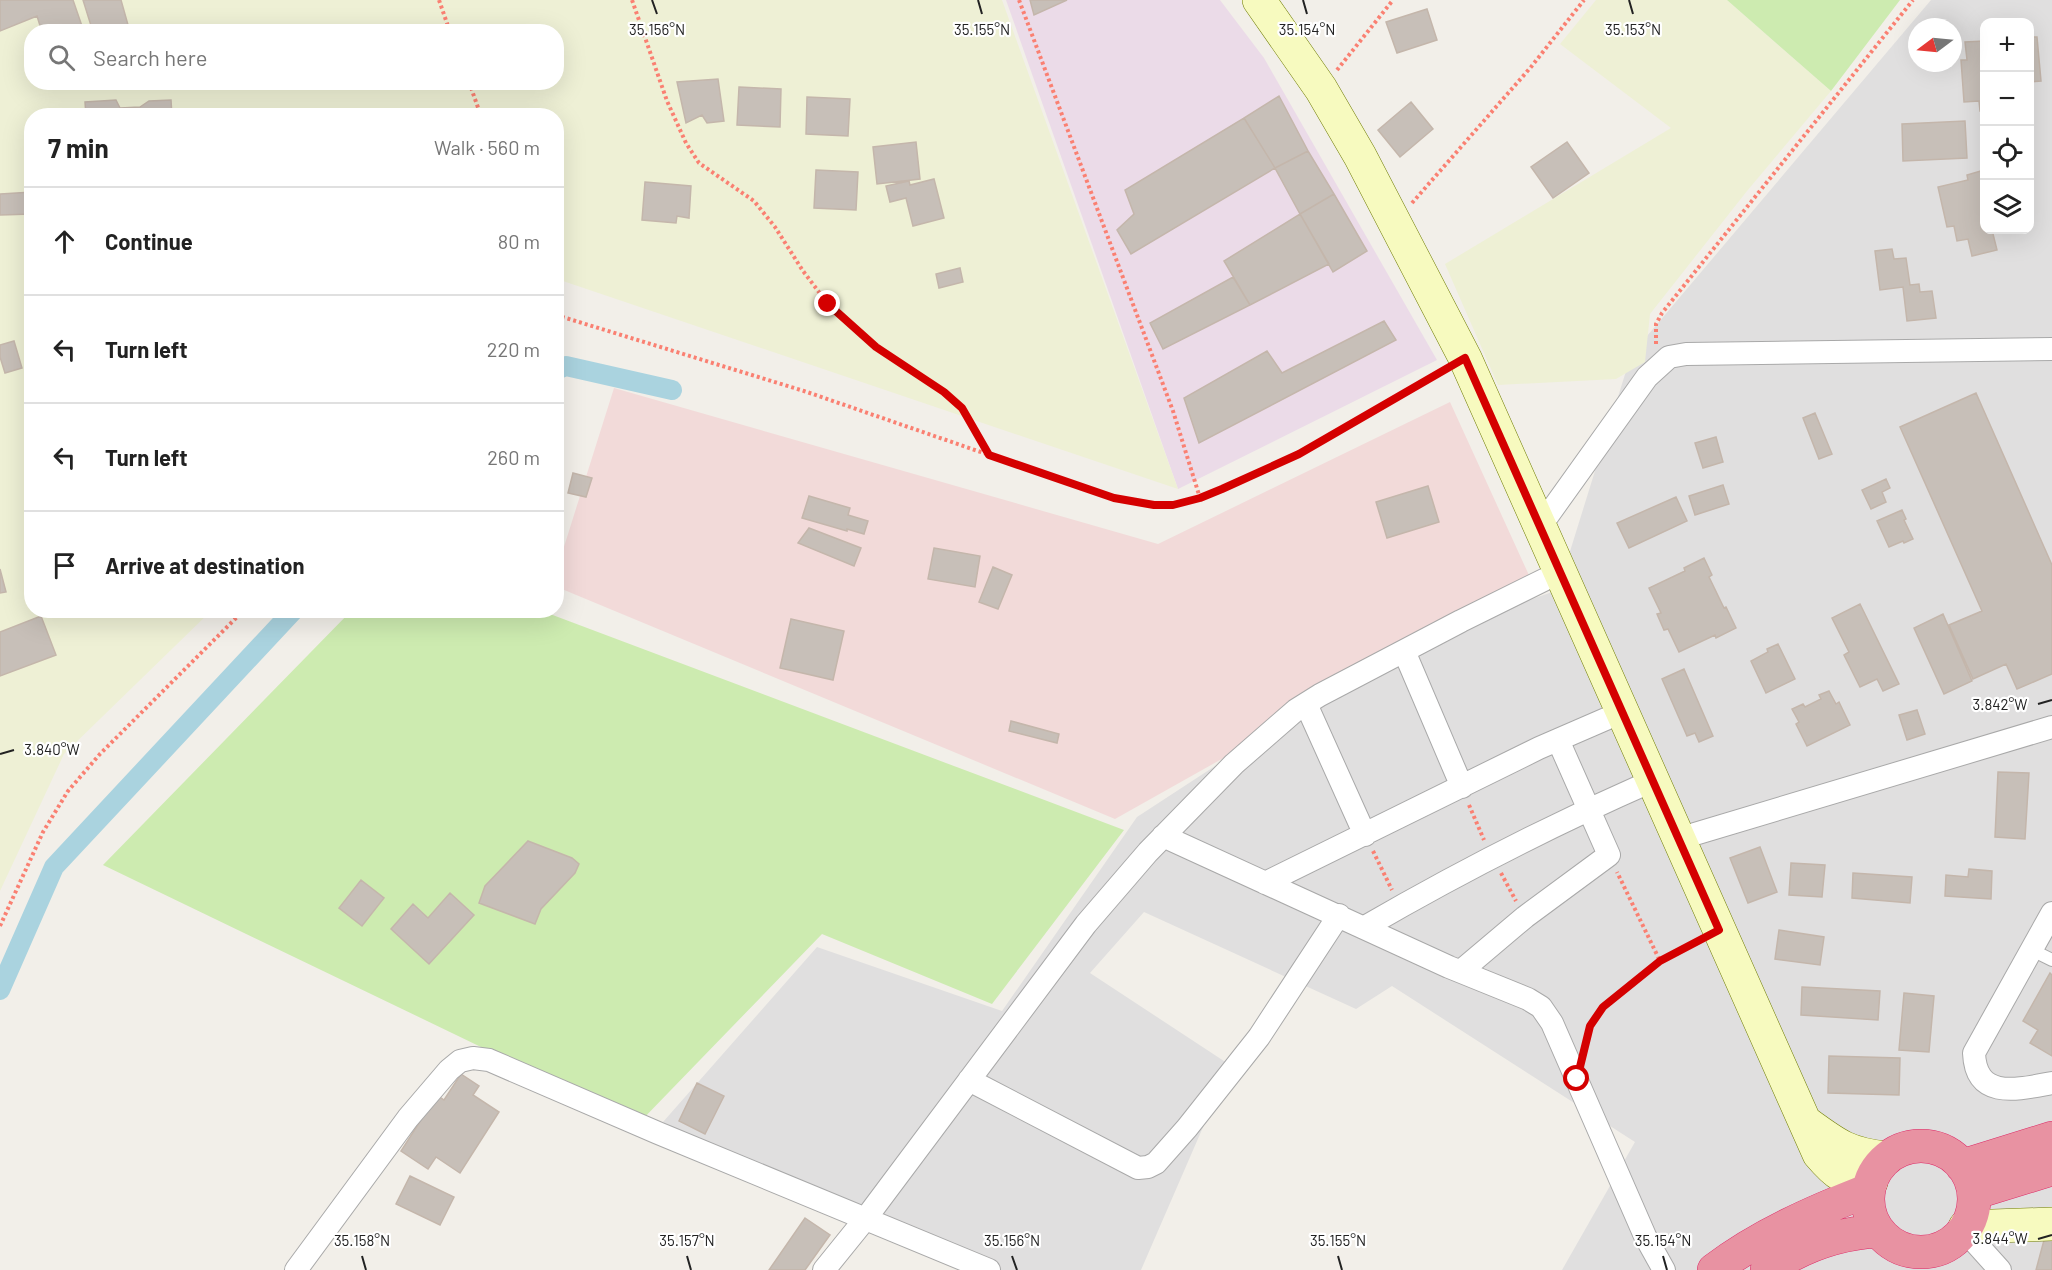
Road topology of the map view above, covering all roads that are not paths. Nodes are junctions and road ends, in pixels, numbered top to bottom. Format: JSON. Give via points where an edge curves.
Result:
{"nodes":[{"id":1,"x":1259,"y":0,"type":"edge"},
{"id":2,"x":2052,"y":348,"type":"edge"},
{"id":3,"x":1539,"y":528,"type":"junction"},
{"id":4,"x":1560,"y":572,"type":"junction"},
{"id":5,"x":1404,"y":651,"type":"junction"},
{"id":6,"x":1306,"y":704,"type":"junction"},
{"id":7,"x":1622,"y":712,"type":"junction"},
{"id":8,"x":2052,"y":727,"type":"edge"},
{"id":9,"x":1558,"y":740,"type":"junction"},
{"id":10,"x":1652,"y":781,"type":"junction"},
{"id":11,"x":1462,"y":787,"type":"junction"},
{"id":12,"x":1588,"y":810,"type":"junction"},
{"id":13,"x":1365,"y":835,"type":"junction"},
{"id":14,"x":1163,"y":836,"type":"junction"},
{"id":15,"x":1678,"y":839,"type":"junction"},
{"id":16,"x":1265,"y":883,"type":"junction"},
{"id":17,"x":2052,"y":913,"type":"edge"},
{"id":18,"x":1339,"y":915,"type":"junction"},
{"id":19,"x":1365,"y":927,"type":"junction"},
{"id":20,"x":2032,"y":950,"type":"junction"},
{"id":21,"x":2052,"y":960,"type":"edge"},
{"id":22,"x":1461,"y":971,"type":"junction"},
{"id":23,"x":969,"y":1080,"type":"junction"},
{"id":24,"x":2052,"y":1083,"type":"edge"},
{"id":25,"x":2052,"y":1138,"type":"edge"},
{"id":26,"x":2052,"y":1169,"type":"edge"},
{"id":27,"x":1875,"y":1177,"type":"junction"},
{"id":28,"x":1968,"y":1205,"type":"junction"},
{"id":29,"x":866,"y":1218,"type":"junction"},
{"id":30,"x":2036,"y":1224,"type":"edge"},
{"id":31,"x":1879,"y":1231,"type":"junction"},
{"id":32,"x":296,"y":1270,"type":"edge"},
{"id":33,"x":824,"y":1270,"type":"edge"},
{"id":34,"x":989,"y":1270,"type":"edge"},
{"id":35,"x":1664,"y":1270,"type":"edge"},
{"id":36,"x":1714,"y":1270,"type":"edge"},
{"id":37,"x":1767,"y":1270,"type":"edge"},
{"id":38,"x":2000,"y":1270,"type":"edge"}],
"edges":[{"from":1,"to":3,"type":"main road","via":[[1321,89],[1395,221],[1465,358]]},
{"from":2,"to":3,"type":"street","via":[[1669,357],[1647,377]]},
{"from":3,"to":4,"type":"main road"},
{"from":4,"to":5,"type":"street"},
{"from":4,"to":7,"type":"main road"},
{"from":5,"to":6,"type":"street"},
{"from":5,"to":11,"type":"street"},
{"from":6,"to":13,"type":"street"},
{"from":6,"to":14,"type":"street","via":[[1234,764]]},
{"from":7,"to":9,"type":"street"},
{"from":7,"to":10,"type":"main road"},
{"from":8,"to":15,"type":"street"},
{"from":9,"to":11,"type":"street"},
{"from":9,"to":12,"type":"street"},
{"from":10,"to":12,"type":"street"},
{"from":10,"to":15,"type":"main road"},
{"from":11,"to":13,"type":"street"},
{"from":12,"to":19,"type":"street"},
{"from":12,"to":22,"type":"street","via":[[1609,855],[1525,917]]},
{"from":13,"to":16,"type":"street"},
{"from":14,"to":16,"type":"street"},
{"from":14,"to":23,"type":"street","via":[[1086,924]]},
{"from":15,"to":27,"type":"main road","via":[[1804,1122],[1851,1152]]},
{"from":16,"to":18,"type":"street"},
{"from":17,"to":20,"type":"street"},
{"from":18,"to":19,"type":"street"},
{"from":18,"to":23,"type":"street","via":[[1259,1037],[1187,1128],[1148,1167],[1138,1168]]},
{"from":19,"to":22,"type":"street"},
{"from":20,"to":21,"type":"lane"},
{"from":20,"to":24,"type":"street","via":[[1974,1053],[1975,1066],[1992,1087],[2011,1090]]},
{"from":22,"to":35,"type":"street","via":[[1528,999],[1541,1007],[1552,1023],[1645,1236]]},
{"from":23,"to":29,"type":"street"},
{"from":25,"to":28,"type":"highway"},
{"from":26,"to":28,"type":"highway"},
{"from":27,"to":28,"type":"highway","via":[[1905,1148],[1926,1146],[1946,1152]]},
{"from":27,"to":31,"type":"highway","via":[[1870,1211]]},
{"from":27,"to":36,"type":"highway"},
{"from":28,"to":30,"type":"main road"},
{"from":28,"to":31,"type":"highway","via":[[1952,1242],[1938,1249],[1905,1249]]},
{"from":28,"to":38,"type":"street"},
{"from":29,"to":32,"type":"street","via":[[489,1060],[473,1058],[460,1061],[449,1070],[408,1118]]},
{"from":29,"to":33,"type":"street"},
{"from":29,"to":34,"type":"street"},
{"from":31,"to":37,"type":"highway","via":[[1821,1241]]}]}
